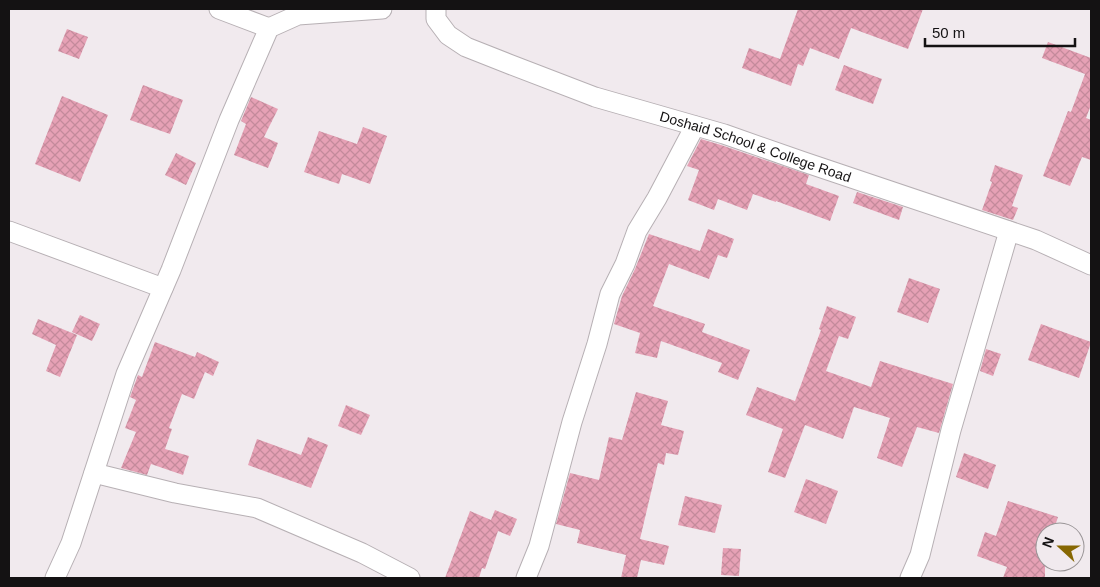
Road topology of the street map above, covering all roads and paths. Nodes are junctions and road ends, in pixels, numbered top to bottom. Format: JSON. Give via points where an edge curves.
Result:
{"nodes":[{"id":1,"x":219,"y":9,"type":"edge"},
{"id":2,"x":382,"y":9,"type":"edge"},
{"id":3,"x":436,"y":9,"type":"edge"},
{"id":4,"x":269,"y":28,"type":"junction"},
{"id":5,"x":695,"y":126,"type":"junction"},
{"id":6,"x":9,"y":231,"type":"edge"},
{"id":7,"x":1009,"y":231,"type":"junction"},
{"id":8,"x":1091,"y":266,"type":"edge"},
{"id":9,"x":163,"y":288,"type":"junction"},
{"id":10,"x":94,"y":473,"type":"junction"},
{"id":11,"x":55,"y":578,"type":"edge"},
{"id":12,"x":410,"y":578,"type":"edge"},
{"id":13,"x":526,"y":578,"type":"edge"},
{"id":14,"x":910,"y":578,"type":"edge"}],
"edges":[{"from":1,"to":4,"type":"street"},
{"from":2,"to":4,"type":"street","via":[[298,15]]},
{"from":3,"to":5,"type":"street","name":"Doshaid School & College Road","via":[[436,19],[448,35],[466,46],[595,97]]},
{"from":4,"to":9,"type":"street"},
{"from":5,"to":7,"type":"street","name":"Doshaid School & College Road"},
{"from":5,"to":13,"type":"street","via":[[637,231],[610,294],[539,546]]},
{"from":6,"to":9,"type":"street"},
{"from":7,"to":8,"type":"street","name":"Doshaid School & College Road"},
{"from":7,"to":14,"type":"street","via":[[951,430],[920,555]]},
{"from":9,"to":10,"type":"street","via":[[126,374]]},
{"from":10,"to":11,"type":"street","via":[[71,543]]},
{"from":10,"to":12,"type":"street","via":[[257,508],[362,553]]}]}
